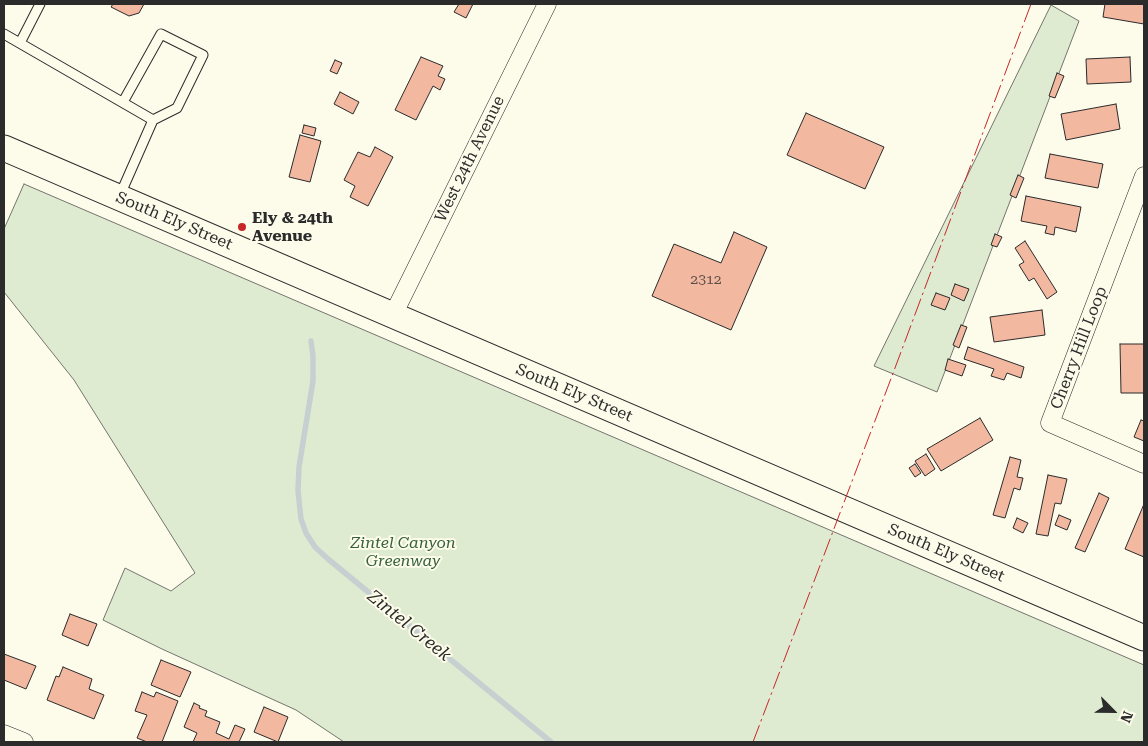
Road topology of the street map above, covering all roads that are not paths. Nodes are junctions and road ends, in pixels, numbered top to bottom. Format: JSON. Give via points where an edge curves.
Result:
{"nodes":[{"id":1,"x":40,"y":4,"type":"edge"},
{"id":2,"x":547,"y":4,"type":"edge"},
{"id":3,"x":4,"y":34,"type":"edge"},
{"id":4,"x":20,"y":43,"type":"junction"},
{"id":5,"x":123,"y":102,"type":"junction"},
{"id":6,"x":153,"y":120,"type":"junction"},
{"id":7,"x":4,"y":148,"type":"edge"},
{"id":8,"x":1143,"y":184,"type":"edge"},
{"id":9,"x":119,"y":198,"type":"junction"},
{"id":10,"x":393,"y":316,"type":"junction"},
{"id":11,"x":1144,"y":464,"type":"edge"},
{"id":12,"x":1144,"y":638,"type":"edge"},
{"id":13,"x":4,"y":734,"type":"edge"},
{"id":14,"x":24,"y":742,"type":"edge"}],
"edges":[{"from":1,"to":4,"type":"lane"},
{"from":2,"to":10,"type":"street","name":"West 24th Avenue"},
{"from":3,"to":4,"type":"lane"},
{"from":4,"to":5,"type":"lane"},
{"from":5,"to":6,"type":"lane"},
{"from":5,"to":6,"type":"lane","via":[[161,34],[204,55],[177,108]]},
{"from":6,"to":9,"type":"lane"},
{"from":7,"to":9,"type":"street","name":"South Ely Street"},
{"from":8,"to":11,"type":"street","name":"Cherry Hill Loop","via":[[1050,423]]},
{"from":9,"to":10,"type":"street","name":"South Ely Street"},
{"from":10,"to":12,"type":"street","name":"South Ely Street"},
{"from":13,"to":14,"type":"street"}]}
